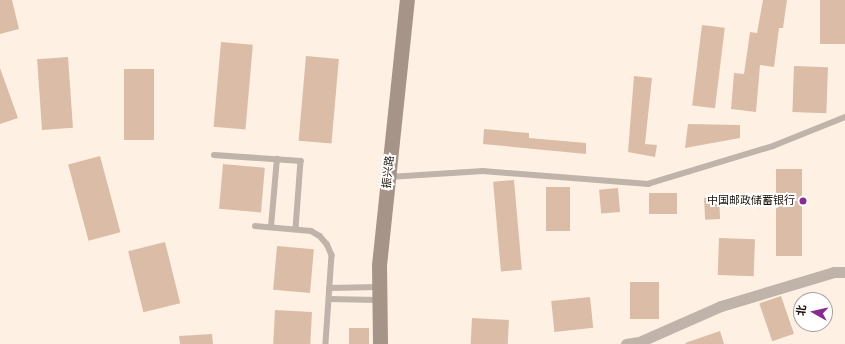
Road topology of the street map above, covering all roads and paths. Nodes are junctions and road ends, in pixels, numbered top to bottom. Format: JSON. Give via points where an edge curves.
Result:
{"nodes":[{"id":1,"x":407,"y":0,"type":"edge"},
{"id":2,"x":845,"y":118,"type":"edge"},
{"id":3,"x":214,"y":155,"type":"dead end"},
{"id":4,"x":277,"y":159,"type":"junction"},
{"id":5,"x":389,"y":177,"type":"junction"},
{"id":6,"x":254,"y":226,"type":"dead end"},
{"id":7,"x":271,"y":227,"type":"junction"},
{"id":8,"x":296,"y":229,"type":"junction"},
{"id":9,"x":845,"y":272,"type":"edge"},
{"id":10,"x":329,"y":288,"type":"junction"},
{"id":11,"x":379,"y":294,"type":"junction"},
{"id":12,"x":329,"y":299,"type":"junction"},
{"id":13,"x":326,"y":344,"type":"edge"},
{"id":14,"x":380,"y":344,"type":"edge"},
{"id":15,"x":626,"y":344,"type":"edge"}],
"edges":[{"from":1,"to":5,"type":"street","name":"振兴路"},
{"from":2,"to":5,"type":"lane","via":[[774,146],[648,184],[483,171]]},
{"from":3,"to":4,"type":"lane"},
{"from":4,"to":7,"type":"lane"},
{"from":4,"to":8,"type":"lane","via":[[301,161]]},
{"from":5,"to":11,"type":"street","name":"振兴路"},
{"from":6,"to":7,"type":"lane"},
{"from":7,"to":8,"type":"lane"},
{"from":8,"to":10,"type":"lane","via":[[316,233],[327,244],[332,255]]},
{"from":9,"to":15,"type":"street","via":[[834,272],[721,306],[639,342]]},
{"from":10,"to":11,"type":"lane"},
{"from":10,"to":12,"type":"lane"},
{"from":11,"to":12,"type":"lane"},
{"from":11,"to":14,"type":"street","name":"振兴路"},
{"from":12,"to":13,"type":"lane"}]}
